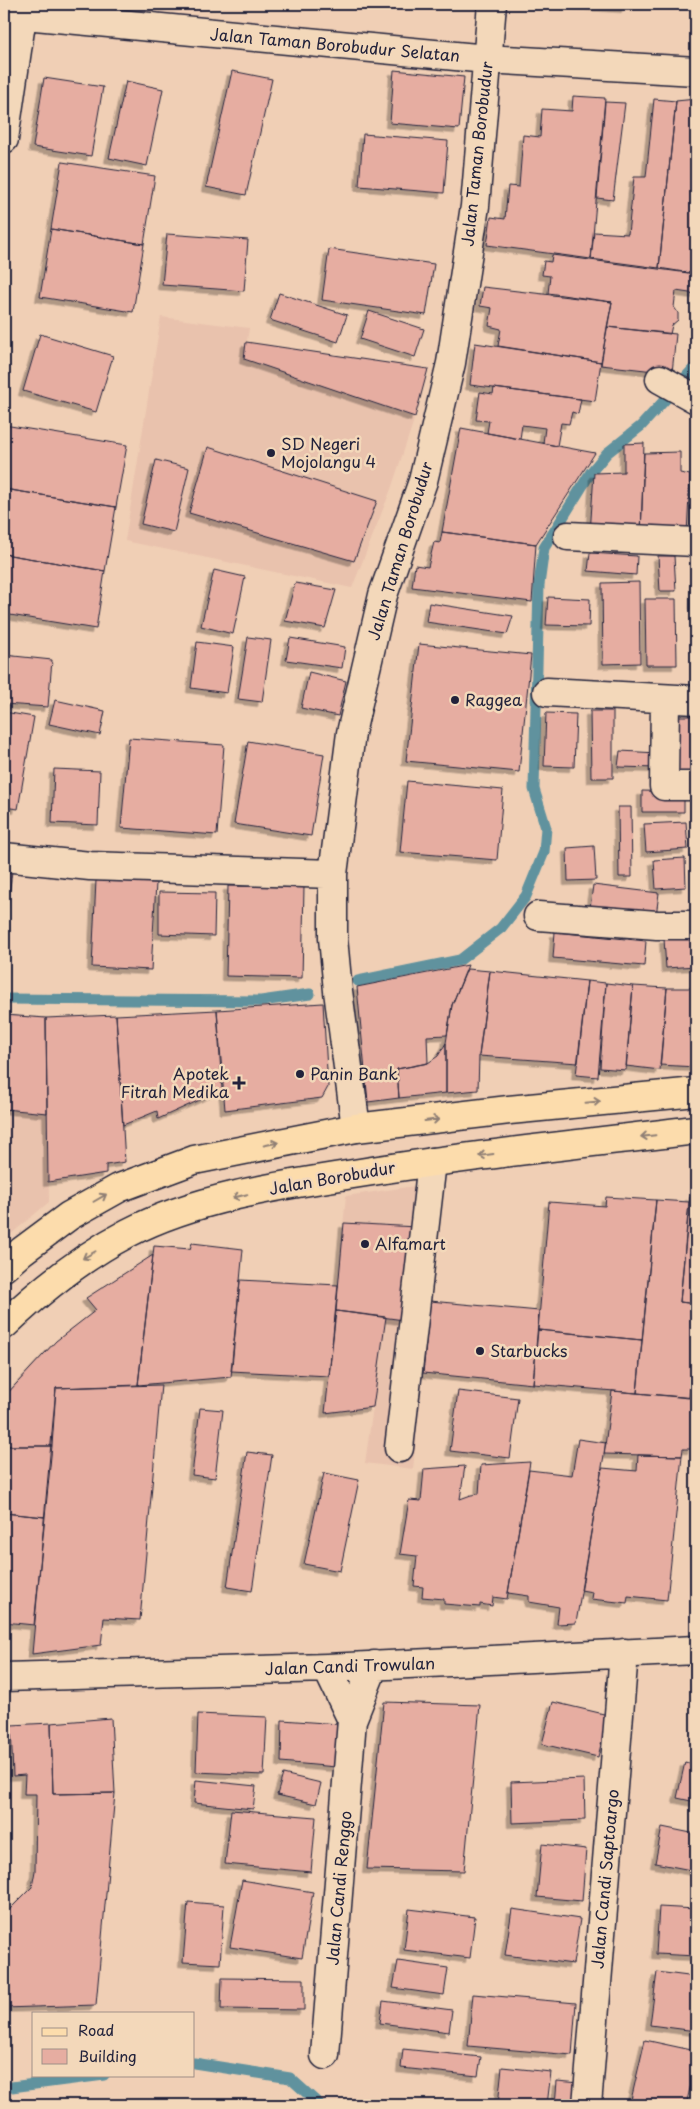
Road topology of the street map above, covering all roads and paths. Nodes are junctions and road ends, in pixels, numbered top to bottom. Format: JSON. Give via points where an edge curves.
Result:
{"nodes":[{"id":1,"x":492,"y":4,"type":"edge"},
{"id":2,"x":13,"y":14,"type":"edge"},
{"id":3,"x":487,"y":59,"type":"junction"},
{"id":4,"x":696,"y":71,"type":"edge"},
{"id":5,"x":4,"y":139,"type":"edge"},
{"id":6,"x":568,"y":536,"type":"dead end"},
{"id":7,"x":696,"y":542,"type":"edge"},
{"id":8,"x":547,"y":692,"type":"dead end"},
{"id":9,"x":665,"y":699,"type":"junction"},
{"id":10,"x":696,"y":700,"type":"edge"},
{"id":11,"x":696,"y":786,"type":"edge"},
{"id":12,"x":4,"y":857,"type":"edge"},
{"id":13,"x":333,"y":874,"type":"junction"},
{"id":14,"x":538,"y":916,"type":"dead end"},
{"id":15,"x":696,"y":926,"type":"edge"},
{"id":16,"x":696,"y":1092,"type":"edge"},
{"id":17,"x":356,"y":1128,"type":"junction"},
{"id":18,"x":696,"y":1130,"type":"edge"},
{"id":19,"x":432,"y":1162,"type":"junction"},
{"id":20,"x":4,"y":1266,"type":"edge"},
{"id":21,"x":4,"y":1325,"type":"edge"},
{"id":22,"x":399,"y":1448,"type":"dead end"},
{"id":23,"x":696,"y":1650,"type":"edge"},
{"id":24,"x":624,"y":1653,"type":"junction"},
{"id":25,"x":374,"y":1666,"type":"junction"},
{"id":26,"x":327,"y":1668,"type":"junction"},
{"id":27,"x":4,"y":1677,"type":"edge"},
{"id":28,"x":352,"y":1720,"type":"junction"},
{"id":29,"x":325,"y":2056,"type":"dead end"},
{"id":30,"x":587,"y":2105,"type":"edge"}],
"edges":[{"from":1,"to":3,"type":"street","name":"Jalan Taman Borobudur"},
{"from":2,"to":3,"type":"street","name":"Jalan Taman Borobudur Selatan"},
{"from":2,"to":5,"type":"street"},
{"from":3,"to":4,"type":"street","name":"Jalan Taman Borobudur Selatan"},
{"from":3,"to":13,"type":"street","name":"Jalan Taman Borobudur","via":[[475,206],[450,363],[423,480],[383,595],[351,733]]},
{"from":6,"to":7,"type":"street"},
{"from":8,"to":9,"type":"street"},
{"from":9,"to":10,"type":"street"},
{"from":9,"to":11,"type":"street","via":[[664,786]]},
{"from":12,"to":13,"type":"street","via":[[90,866]]},
{"from":13,"to":17,"type":"street","name":"Jalan Taman Borobudur","via":[[333,938]]},
{"from":14,"to":15,"type":"street"},
{"from":17,"to":16,"type":"main road","one_way":true},
{"from":20,"to":17,"type":"main road","one_way":true,"via":[[68,1216],[119,1188],[194,1160]]},
{"from":18,"to":19,"type":"main road","name":"Jalan Borobudur","one_way":true},
{"from":19,"to":21,"type":"main road","name":"Jalan Borobudur","one_way":true,"via":[[293,1184],[208,1203],[166,1217],[83,1258]]},
{"from":19,"to":22,"type":"street"},
{"from":23,"to":24,"type":"street","name":"Jalan Candi Trowulan"},
{"from":24,"to":25,"type":"street","name":"Jalan Candi Trowulan"},
{"from":24,"to":30,"type":"street","name":"Jalan Candi Saptoargo"},
{"from":25,"to":26,"type":"street","name":"Jalan Candi Trowulan"},
{"from":25,"to":28,"type":"street","name":"Jalan Candi Renggo"},
{"from":26,"to":27,"type":"street","name":"Jalan Candi Trowulan"},
{"from":26,"to":28,"type":"street"},
{"from":28,"to":29,"type":"street","name":"Jalan Candi Renggo"}]}
